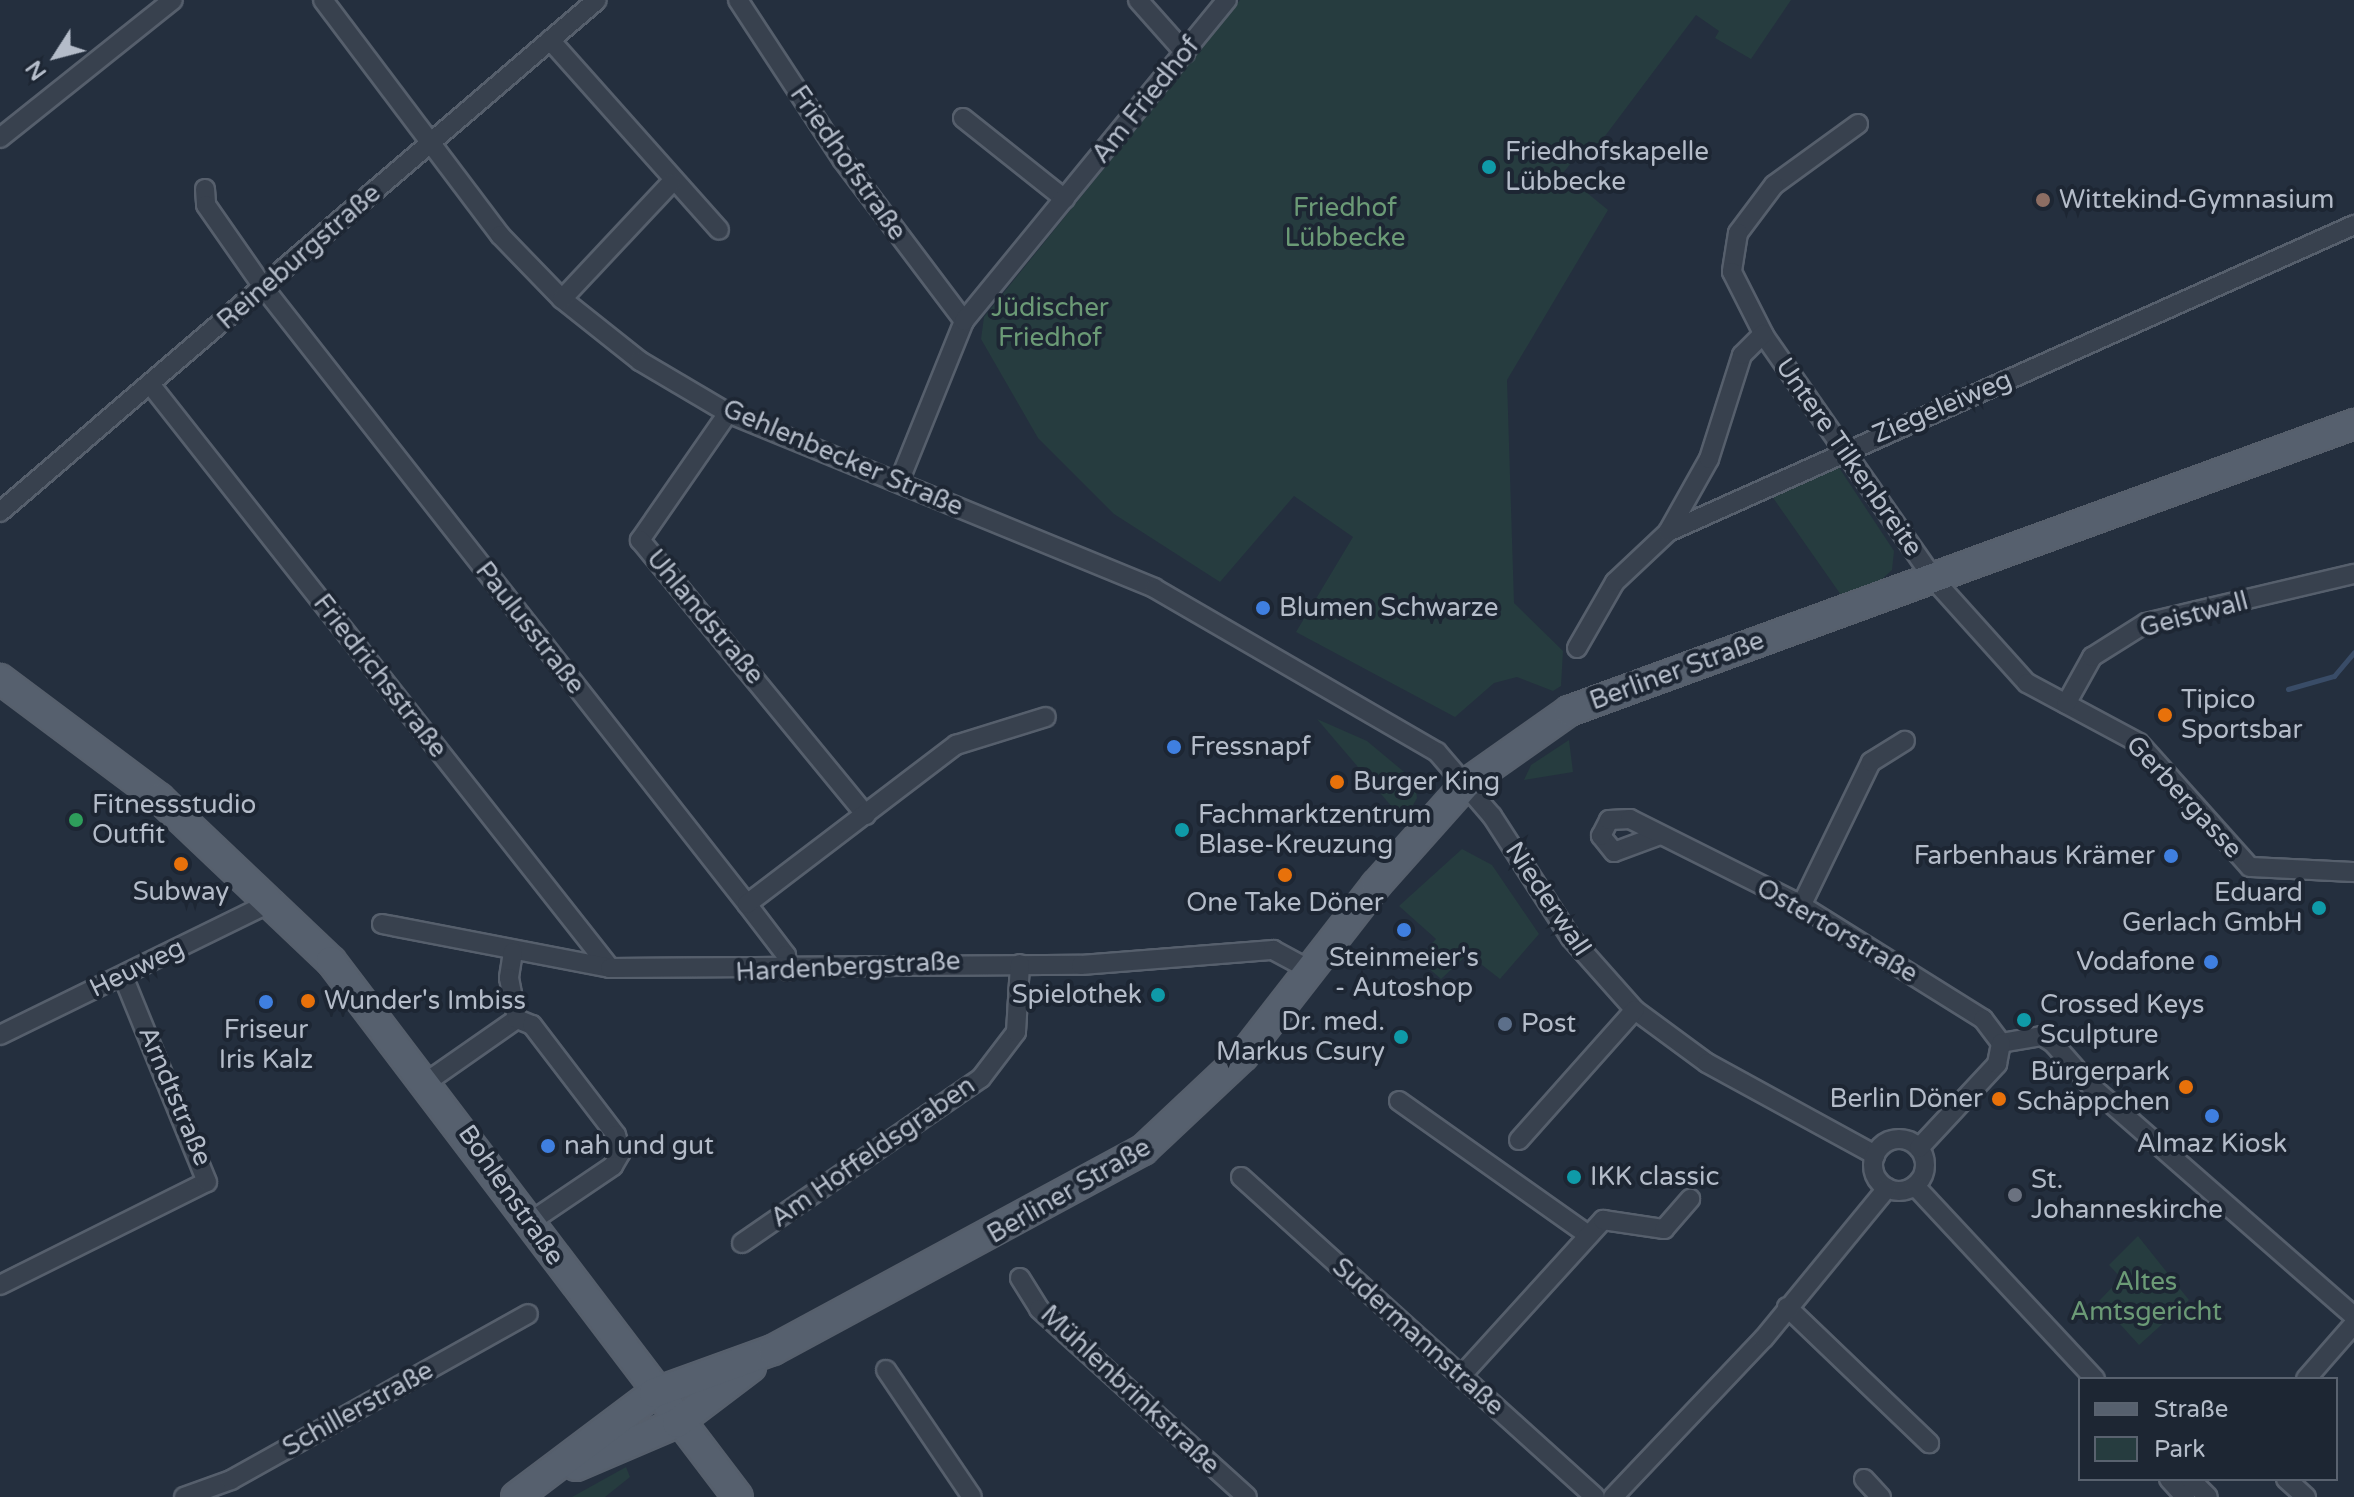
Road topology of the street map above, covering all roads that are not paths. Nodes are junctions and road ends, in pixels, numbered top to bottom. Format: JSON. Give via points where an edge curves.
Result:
{"nodes":[{"id":1,"x":173,"y":0,"type":"edge"},
{"id":2,"x":597,"y":0,"type":"edge"},
{"id":3,"x":738,"y":0,"type":"edge"},
{"id":4,"x":1138,"y":0,"type":"edge"},
{"id":5,"x":1227,"y":0,"type":"edge"},
{"id":6,"x":332,"y":4,"type":"edge"},
{"id":7,"x":550,"y":40,"type":"junction"},
{"id":8,"x":1185,"y":53,"type":"junction"},
{"id":9,"x":963,"y":118,"type":"dead end"},
{"id":10,"x":1858,"y":124,"type":"dead end"},
{"id":11,"x":0,"y":138,"type":"edge"},
{"id":12,"x":430,"y":144,"type":"junction"},
{"id":13,"x":671,"y":183,"type":"junction"},
{"id":14,"x":205,"y":189,"type":"dead end"},
{"id":15,"x":1065,"y":199,"type":"junction"},
{"id":16,"x":2354,"y":225,"type":"edge"},
{"id":17,"x":719,"y":230,"type":"dead end"},
{"id":18,"x":264,"y":288,"type":"junction"},
{"id":19,"x":562,"y":299,"type":"junction"},
{"id":20,"x":964,"y":321,"type":"junction"},
{"id":21,"x":1763,"y":334,"type":"junction"},
{"id":22,"x":150,"y":384,"type":"junction"},
{"id":23,"x":728,"y":413,"type":"junction"},
{"id":24,"x":2354,"y":424,"type":"edge"},
{"id":25,"x":1846,"y":447,"type":"junction"},
{"id":26,"x":899,"y":482,"type":"junction"},
{"id":27,"x":0,"y":512,"type":"edge"},
{"id":28,"x":1668,"y":532,"type":"junction"},
{"id":29,"x":2354,"y":574,"type":"edge"},
{"id":30,"x":1935,"y":581,"type":"junction"},
{"id":31,"x":1577,"y":648,"type":"dead end"},
{"id":32,"x":0,"y":679,"type":"edge"},
{"id":33,"x":2066,"y":704,"type":"junction"},
{"id":34,"x":1046,"y":717,"type":"dead end"},
{"id":35,"x":1905,"y":741,"type":"dead end"},
{"id":36,"x":1467,"y":783,"type":"junction"},
{"id":37,"x":866,"y":815,"type":"junction"},
{"id":38,"x":1660,"y":835,"type":"dead end"},
{"id":39,"x":2354,"y":872,"type":"edge"},
{"id":40,"x":274,"y":901,"type":"junction"},
{"id":41,"x":747,"y":904,"type":"junction"},
{"id":42,"x":1801,"y":906,"type":"junction"},
{"id":43,"x":382,"y":924,"type":"dead end"},
{"id":44,"x":513,"y":952,"type":"junction"},
{"id":45,"x":1020,"y":964,"type":"junction"},
{"id":46,"x":610,"y":968,"type":"junction"},
{"id":47,"x":788,"y":971,"type":"junction"},
{"id":48,"x":1312,"y":971,"type":"junction"},
{"id":49,"x":123,"y":976,"type":"junction"},
{"id":50,"x":1635,"y":1010,"type":"junction"},
{"id":51,"x":517,"y":1019,"type":"junction"},
{"id":52,"x":0,"y":1035,"type":"edge"},
{"id":53,"x":2001,"y":1043,"type":"junction"},
{"id":54,"x":428,"y":1081,"type":"junction"},
{"id":55,"x":1399,"y":1101,"type":"dead end"},
{"id":56,"x":1519,"y":1140,"type":"dead end"},
{"id":57,"x":1919,"y":1148,"type":"junction"},
{"id":58,"x":1875,"y":1155,"type":"junction"},
{"id":59,"x":1241,"y":1177,"type":"dead end"},
{"id":60,"x":1915,"y":1186,"type":"junction"},
{"id":61,"x":1887,"y":1188,"type":"junction"},
{"id":62,"x":1690,"y":1199,"type":"dead end"},
{"id":63,"x":530,"y":1222,"type":"junction"},
{"id":64,"x":1587,"y":1234,"type":"junction"},
{"id":65,"x":742,"y":1243,"type":"dead end"},
{"id":66,"x":1020,"y":1278,"type":"dead end"},
{"id":67,"x":0,"y":1285,"type":"edge"},
{"id":68,"x":1787,"y":1307,"type":"junction"},
{"id":69,"x":528,"y":1314,"type":"dead end"},
{"id":70,"x":2354,"y":1316,"type":"edge"},
{"id":71,"x":2354,"y":1324,"type":"edge"},
{"id":72,"x":773,"y":1350,"type":"junction"},
{"id":73,"x":886,"y":1370,"type":"dead end"},
{"id":74,"x":1462,"y":1375,"type":"junction"},
{"id":75,"x":2093,"y":1377,"type":"edge"},
{"id":76,"x":2308,"y":1377,"type":"edge"},
{"id":77,"x":654,"y":1393,"type":"junction"},
{"id":78,"x":677,"y":1423,"type":"junction"},
{"id":79,"x":1929,"y":1443,"type":"dead end"},
{"id":80,"x":556,"y":1473,"type":"junction"},
{"id":81,"x":1864,"y":1479,"type":"dead end"},
{"id":82,"x":2174,"y":1481,"type":"edge"},
{"id":83,"x":2213,"y":1481,"type":"edge"},
{"id":84,"x":2288,"y":1481,"type":"edge"},
{"id":85,"x":2195,"y":1490,"type":"edge"},
{"id":86,"x":184,"y":1497,"type":"edge"},
{"id":87,"x":516,"y":1497,"type":"edge"},
{"id":88,"x":738,"y":1497,"type":"edge"},
{"id":89,"x":972,"y":1497,"type":"edge"},
{"id":90,"x":1247,"y":1497,"type":"edge"},
{"id":91,"x":1595,"y":1497,"type":"edge"},
{"id":92,"x":1613,"y":1497,"type":"edge"},
{"id":93,"x":1881,"y":1497,"type":"edge"},
{"id":94,"x":2306,"y":1497,"type":"edge"}],
"edges":[{"from":1,"to":11,"type":"street"},
{"from":2,"to":7,"type":"street","name":"Reineburgstraße"},
{"from":3,"to":20,"type":"street","name":"Friedhofstraße","via":[[842,159]]},
{"from":4,"to":8,"type":"street"},
{"from":5,"to":8,"type":"street","name":"Am Friedhof"},
{"from":6,"to":12,"type":"street","name":"Gehlenbecker Straße"},
{"from":7,"to":12,"type":"street","name":"Reineburgstraße"},
{"from":7,"to":13,"type":"street"},
{"from":8,"to":15,"type":"street","name":"Am Friedhof"},
{"from":9,"to":15,"type":"street"},
{"from":10,"to":21,"type":"street","name":"Untere Tilkenbreite","via":[[1774,185],[1738,233],[1732,272]]},
{"from":12,"to":18,"type":"street","name":"Reineburgstraße"},
{"from":12,"to":19,"type":"street","name":"Gehlenbecker Straße","via":[[500,235]]},
{"from":13,"to":17,"type":"street"},
{"from":13,"to":19,"type":"street"},
{"from":14,"to":18,"type":"street","name":"Paulusstraße","via":[[206,205]]},
{"from":15,"to":20,"type":"street","name":"Am Friedhof"},
{"from":16,"to":25,"type":"street","name":"Ziegeleiweg"},
{"from":18,"to":22,"type":"street","name":"Reineburgstraße"},
{"from":18,"to":41,"type":"street","name":"Paulusstraße"},
{"from":19,"to":23,"type":"street","name":"Gehlenbecker Straße","via":[[640,361]]},
{"from":20,"to":26,"type":"street","name":"Am Friedhof"},
{"from":21,"to":25,"type":"street","name":"Untere Tilkenbreite"},
{"from":21,"to":28,"type":"street","via":[[1742,355],[1709,459]]},
{"from":22,"to":27,"type":"street","name":"Reineburgstraße"},
{"from":22,"to":46,"type":"street","name":"Friedrichsstraße"},
{"from":23,"to":26,"type":"street","name":"Gehlenbecker Straße"},
{"from":23,"to":37,"type":"street","name":"Uhlandstraße","via":[[640,540]]},
{"from":24,"to":30,"type":"main road","name":"Berliner Straße"},
{"from":25,"to":28,"type":"street","name":"Ziegeleiweg"},
{"from":25,"to":30,"type":"street","name":"Untere Tilkenbreite"},
{"from":26,"to":36,"type":"street","name":"Gehlenbecker Straße","via":[[1167,595],[1361,704],[1437,752]]},
{"from":28,"to":31,"type":"street","name":"Ziegeleiweg","via":[[1615,582]]},
{"from":29,"to":33,"type":"street","name":"Geistwall","via":[[2146,623],[2092,657]]},
{"from":30,"to":33,"type":"street","name":"Gerbergasse","via":[[2027,683]]},
{"from":30,"to":36,"type":"main road","name":"Berliner Straße","via":[[1644,678],[1569,711]]},
{"from":32,"to":40,"type":"main road","name":"Bohlenstraße","via":[[159,798]]},
{"from":33,"to":39,"type":"street","name":"Gerbergasse","via":[[2119,728],[2159,763],[2250,867]]},
{"from":34,"to":37,"type":"street","via":[[956,745]]},
{"from":35,"to":42,"type":"street","via":[[1871,762]]},
{"from":36,"to":48,"type":"main road","name":"Berliner Straße"},
{"from":36,"to":50,"type":"street","name":"Niederwall","via":[[1571,938]]},
{"from":37,"to":41,"type":"street"},
{"from":38,"to":42,"type":"street","name":"Ostertorstraße"},
{"from":40,"to":49,"type":"street","name":"Heuweg"},
{"from":40,"to":54,"type":"main road","name":"Bohlenstraße"},
{"from":41,"to":47,"type":"street","name":"Paulusstraße","via":[[786,955]]},
{"from":42,"to":53,"type":"street","name":"Ostertorstraße","via":[[1983,1019]]},
{"from":43,"to":44,"type":"street","name":"Hardenbergstraße"},
{"from":44,"to":46,"type":"street","name":"Hardenbergstraße"},
{"from":44,"to":51,"type":"street","via":[[509,978]]},
{"from":45,"to":47,"type":"street","name":"Hardenbergstraße"},
{"from":45,"to":48,"type":"street","name":"Hardenbergstraße","via":[[1273,950]]},
{"from":45,"to":65,"type":"street","name":"Am Hoffeldsgraben","via":[[1016,1032],[981,1078]]},
{"from":46,"to":47,"type":"street","name":"Hardenbergstraße"},
{"from":48,"to":72,"type":"main road","name":"Berliner Straße","via":[[1243,1056],[1143,1150]]},
{"from":49,"to":52,"type":"street","name":"Heuweg"},
{"from":49,"to":67,"type":"street","name":"Arndtstraße","via":[[207,1182]]},
{"from":50,"to":56,"type":"street"},
{"from":50,"to":58,"type":"street","name":"Niederwall","via":[[1707,1063]]},
{"from":51,"to":54,"type":"street"},
{"from":51,"to":63,"type":"street","via":[[532,1025],[616,1135],[621,1152],[613,1166]]},
{"from":53,"to":57,"type":"street","via":[[1997,1064]]},
{"from":53,"to":70,"type":"street","via":[[2042,1036],[2053,1043],[2091,1086]]},
{"from":54,"to":63,"type":"main road","name":"Bohlenstraße"},
{"from":55,"to":64,"type":"street"},
{"from":57,"to":58,"type":"street","via":[[1896,1139]]},
{"from":57,"to":60,"type":"street","via":[[1925,1171]]},
{"from":58,"to":61,"type":"street","via":[[1874,1173]]},
{"from":59,"to":74,"type":"street","name":"Sudermannstraße"},
{"from":60,"to":61,"type":"street"},
{"from":60,"to":75,"type":"street"},
{"from":61,"to":68,"type":"street"},
{"from":62,"to":64,"type":"street","via":[[1664,1229],[1616,1216]]},
{"from":63,"to":77,"type":"main road","name":"Bohlenstraße"},
{"from":64,"to":74,"type":"street"},
{"from":66,"to":90,"type":"street","name":"Mühlenbrinkstraße","via":[[1039,1309]]},
{"from":68,"to":79,"type":"street"},
{"from":68,"to":92,"type":"street"},
{"from":69,"to":86,"type":"street","name":"Schillerstraße","via":[[231,1480]]},
{"from":71,"to":76,"type":"street"},
{"from":72,"to":77,"type":"main road","name":"Berliner Straße"},
{"from":72,"to":78,"type":"main road","name":"Berliner Straße"},
{"from":73,"to":89,"type":"street"},
{"from":74,"to":91,"type":"street","name":"Sudermannstraße"},
{"from":77,"to":78,"type":"main road","name":"Bohlenstraße"},
{"from":77,"to":80,"type":"main road","name":"Berliner Straße"},
{"from":78,"to":80,"type":"main road","name":"Berliner Straße"},
{"from":78,"to":88,"type":"main road","name":"Bohlenstraße"},
{"from":80,"to":87,"type":"main road","name":"Berliner Straße"},
{"from":81,"to":93,"type":"street"},
{"from":82,"to":85,"type":"street"},
{"from":83,"to":85,"type":"street"},
{"from":84,"to":94,"type":"street"}]}
